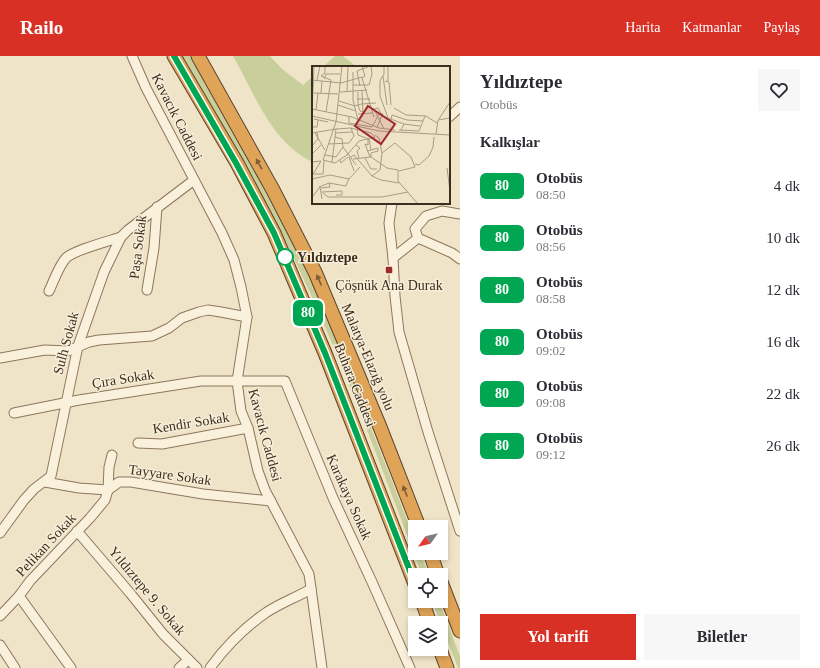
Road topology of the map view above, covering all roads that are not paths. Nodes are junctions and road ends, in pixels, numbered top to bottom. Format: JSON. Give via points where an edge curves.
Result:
{"nodes":[{"id":1,"x":132,"y":56,"type":"edge"},
{"id":2,"x":174,"y":56,"type":"edge"},
{"id":3,"x":198,"y":56,"type":"edge"},
{"id":4,"x":460,"y":107,"type":"edge"},
{"id":5,"x":450,"y":116,"type":"edge"},
{"id":6,"x":194,"y":180,"type":"junction"},
{"id":7,"x":392,"y":204,"type":"edge"},
{"id":8,"x":157,"y":208,"type":"junction"},
{"id":9,"x":460,"y":214,"type":"edge"},
{"id":10,"x":121,"y":237,"type":"junction"},
{"id":11,"x":418,"y":238,"type":"junction"},
{"id":12,"x":393,"y":258,"type":"junction"},
{"id":13,"x":460,"y":259,"type":"edge"},
{"id":14,"x":147,"y":290,"type":"dead end"},
{"id":15,"x":49,"y":292,"type":"dead end"},
{"id":16,"x":247,"y":317,"type":"junction"},
{"id":17,"x":78,"y":346,"type":"junction"},
{"id":18,"x":0,"y":358,"type":"edge"},
{"id":19,"x":236,"y":381,"type":"junction"},
{"id":20,"x":65,"y":404,"type":"junction"},
{"id":21,"x":14,"y":413,"type":"dead end"},
{"id":22,"x":248,"y":428,"type":"junction"},
{"id":23,"x":138,"y":443,"type":"dead end"},
{"id":24,"x":112,"y":455,"type":"dead end"},
{"id":25,"x":45,"y":482,"type":"junction"},
{"id":26,"x":108,"y":490,"type":"junction"},
{"id":27,"x":271,"y":501,"type":"junction"},
{"id":28,"x":416,"y":520,"type":"edge"},
{"id":29,"x":77,"y":531,"type":"junction"},
{"id":30,"x":460,"y":531,"type":"edge"},
{"id":31,"x":0,"y":533,"type":"edge"},
{"id":32,"x":409,"y":568,"type":"edge"},
{"id":33,"x":311,"y":589,"type":"junction"},
{"id":34,"x":19,"y":596,"type":"junction"},
{"id":35,"x":448,"y":600,"type":"edge"},
{"id":36,"x":0,"y":616,"type":"edge"},
{"id":37,"x":460,"y":631,"type":"edge"},
{"id":38,"x":0,"y":645,"type":"edge"},
{"id":39,"x":443,"y":656,"type":"edge"},
{"id":40,"x":188,"y":660,"type":"junction"},
{"id":41,"x":15,"y":668,"type":"edge"},
{"id":42,"x":71,"y":668,"type":"edge"},
{"id":43,"x":179,"y":668,"type":"edge"},
{"id":44,"x":197,"y":668,"type":"edge"},
{"id":45,"x":210,"y":668,"type":"edge"},
{"id":46,"x":322,"y":668,"type":"edge"},
{"id":47,"x":410,"y":668,"type":"edge"},
{"id":48,"x":447,"y":668,"type":"edge"}],
"edges":[{"from":1,"to":6,"type":"street","name":"Kavacık Caddesi"},
{"from":2,"to":32,"type":"highway","name":"Buhara Caddesi","via":[[274,233],[325,353]]},
{"from":28,"to":3,"type":"highway","name":"Malatya-Elazığ yolu","one_way":true,"via":[[316,272],[263,170]]},
{"from":4,"to":5,"type":"street"},
{"from":6,"to":8,"type":"street","name":"Sulh Sokak"},
{"from":6,"to":16,"type":"street","name":"Kavacık Caddesi","via":[[234,260]]},
{"from":7,"to":12,"type":"street","via":[[390,223]]},
{"from":8,"to":10,"type":"street","name":"Sulh Sokak"},
{"from":8,"to":14,"type":"street","name":"Paşa Sokak"},
{"from":9,"to":11,"type":"street","via":[[442,211],[426,216],[415,229]]},
{"from":10,"to":15,"type":"street","via":[[67,257]]},
{"from":10,"to":17,"type":"street","name":"Sulh Sokak","via":[[104,272]]},
{"from":11,"to":12,"type":"street"},
{"from":11,"to":13,"type":"street"},
{"from":12,"to":30,"type":"street","via":[[399,332]]},
{"from":16,"to":17,"type":"street","via":[[204,311],[182,318],[152,336],[99,340]]},
{"from":16,"to":19,"type":"street","name":"Kavacık Caddesi"},
{"from":17,"to":18,"type":"street","via":[[68,351],[45,350]]},
{"from":17,"to":20,"type":"street","name":"Sulh Sokak"},
{"from":19,"to":20,"type":"street","name":"Çıra Sokak","via":[[201,381]]},
{"from":19,"to":22,"type":"street","name":"Kavacık Caddesi","via":[[241,411]]},
{"from":19,"to":47,"type":"street","name":"Karakaya Sokak","via":[[285,381],[333,498]]},
{"from":20,"to":21,"type":"street","name":"Çıra Sokak"},
{"from":20,"to":25,"type":"street","name":"Sulh Sokak","via":[[51,476]]},
{"from":22,"to":23,"type":"street","name":"Kendir Sokak","via":[[162,444]]},
{"from":22,"to":27,"type":"street","name":"Kavacık Caddesi","via":[[258,471]]},
{"from":24,"to":26,"type":"street"},
{"from":25,"to":26,"type":"street","name":"Tayyare Sokak"},
{"from":25,"to":31,"type":"street","name":"Sulh Sokak","via":[[24,500]]},
{"from":26,"to":27,"type":"street","name":"Tayyare Sokak","via":[[119,482],[131,482],[203,494]]},
{"from":26,"to":29,"type":"street","name":"Pelikan Sokak","via":[[105,500]]},
{"from":27,"to":33,"type":"street","name":"Kavacık Caddesi","via":[[309,574]]},
{"from":29,"to":34,"type":"street","name":"Pelikan Sokak"},
{"from":29,"to":40,"type":"street","name":"Yıldıztepe 9. Sokak"},
{"from":33,"to":45,"type":"street","via":[[268,612],[245,629]]},
{"from":33,"to":46,"type":"street","name":"Kavacık Caddesi"},
{"from":34,"to":36,"type":"street","name":"Pelikan Sokak"},
{"from":34,"to":42,"type":"street"},
{"from":35,"to":37,"type":"highway"},
{"from":38,"to":41,"type":"street"},
{"from":39,"to":48,"type":"highway"},
{"from":40,"to":43,"type":"street"},
{"from":40,"to":44,"type":"street","name":"Yıldıztepe 9. Sokak"}]}
